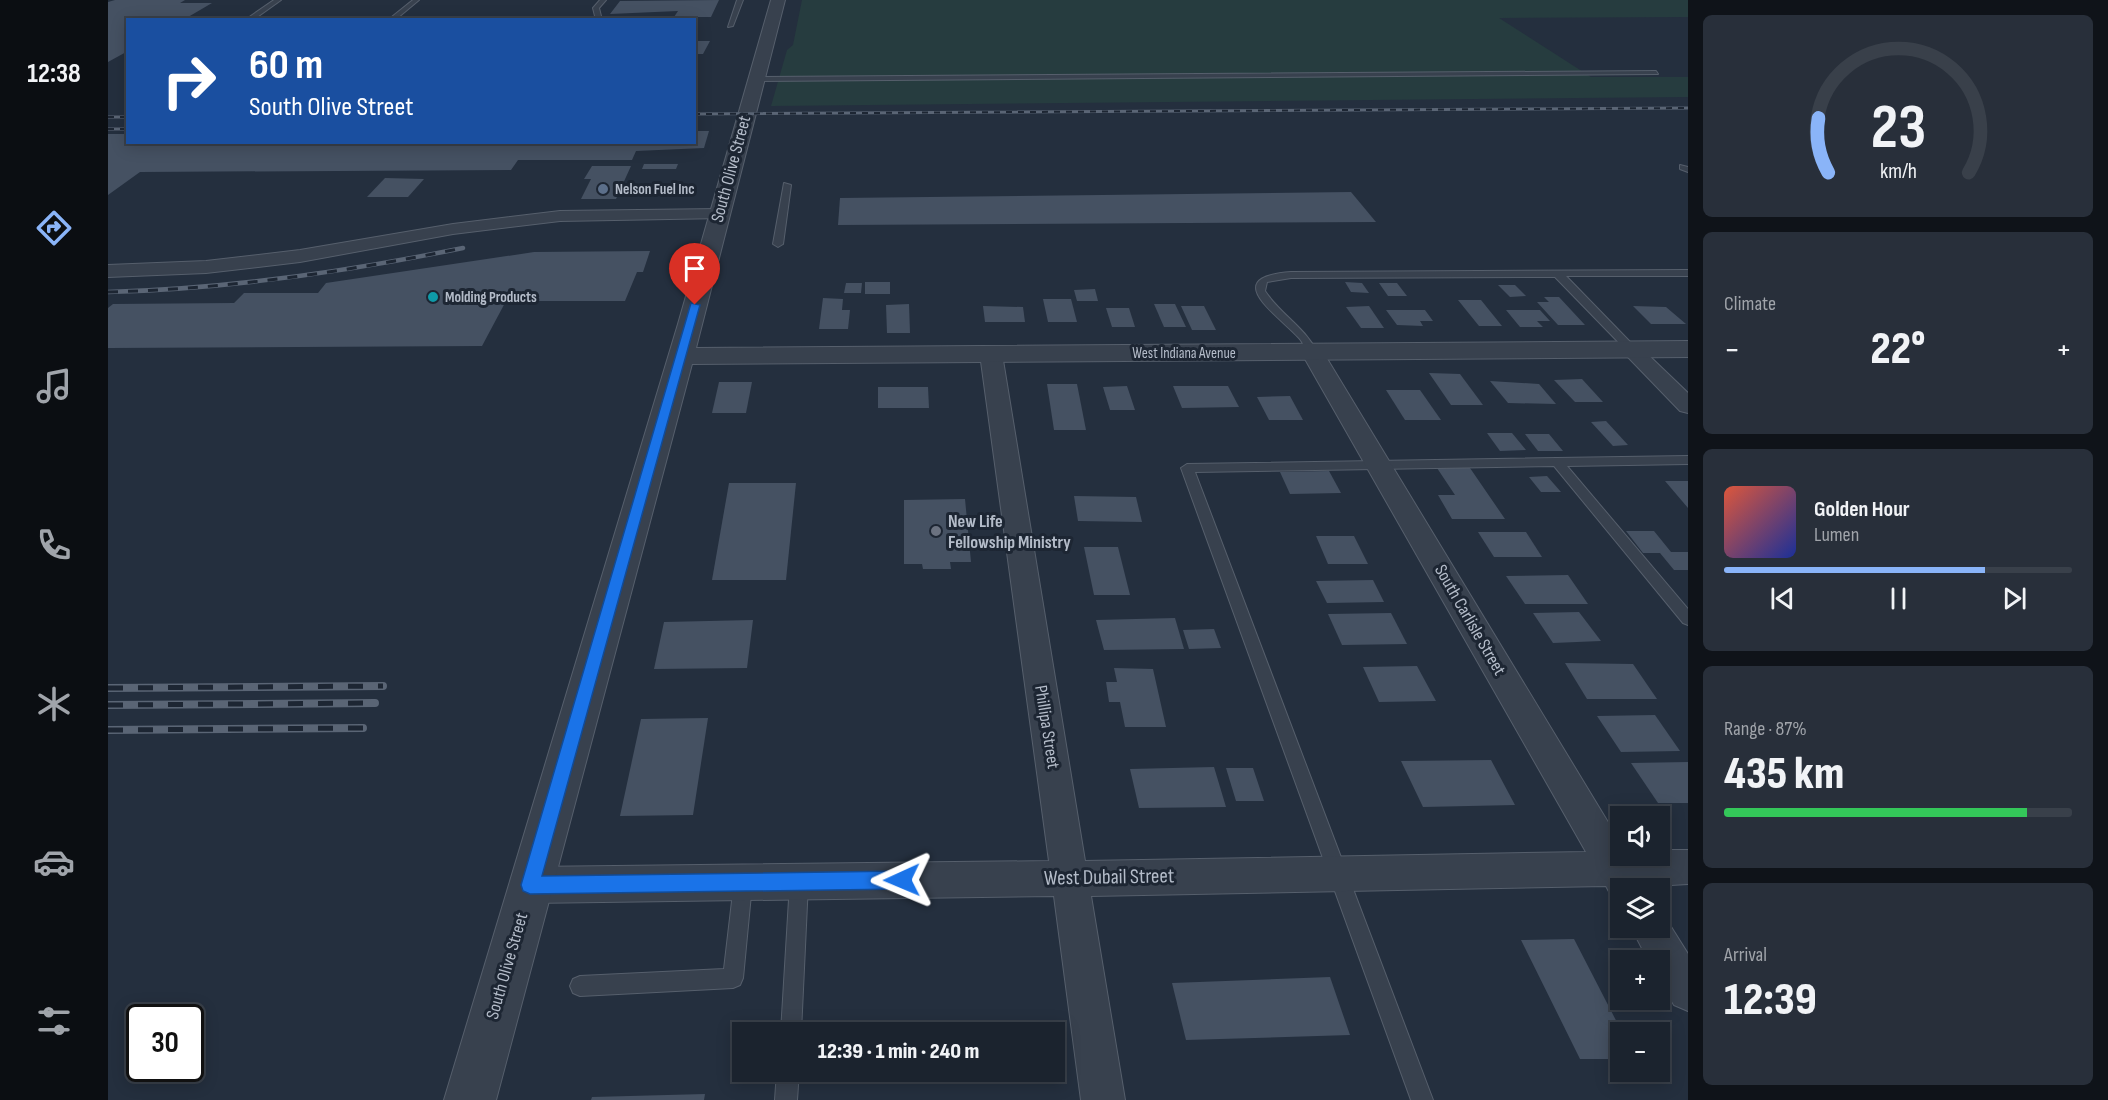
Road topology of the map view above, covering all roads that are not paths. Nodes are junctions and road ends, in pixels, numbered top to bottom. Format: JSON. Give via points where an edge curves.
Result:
{"nodes":[{"id":1,"x":278,"y":0,"type":"edge"},
{"id":2,"x":416,"y":0,"type":"edge"},
{"id":3,"x":603,"y":0,"type":"edge"},
{"id":4,"x":740,"y":0,"type":"edge"},
{"id":5,"x":778,"y":0,"type":"edge"},
{"id":6,"x":251,"y":18,"type":"edge"},
{"id":7,"x":394,"y":18,"type":"edge"},
{"id":8,"x":598,"y":18,"type":"edge"},
{"id":9,"x":730,"y":26,"type":"dead end"},
{"id":10,"x":1656,"y":73,"type":"dead end"},
{"id":11,"x":755,"y":79,"type":"junction"},
{"id":12,"x":787,"y":185,"type":"dead end"},
{"id":13,"x":718,"y":214,"type":"junction"},
{"id":14,"x":778,"y":244,"type":"dead end"},
{"id":15,"x":108,"y":271,"type":"edge"},
{"id":16,"x":1557,"y":273,"type":"junction"},
{"id":17,"x":1688,"y":273,"type":"edge"},
{"id":18,"x":1688,"y":349,"type":"edge"},
{"id":19,"x":1632,"y":350,"type":"junction"},
{"id":20,"x":1312,"y":352,"type":"junction"},
{"id":21,"x":991,"y":354,"type":"junction"},
{"id":22,"x":680,"y":356,"type":"junction"},
{"id":23,"x":1688,"y":406,"type":"edge"},
{"id":24,"x":1688,"y":460,"type":"edge"},
{"id":25,"x":1557,"y":462,"type":"junction"},
{"id":26,"x":1378,"y":463,"type":"junction"},
{"id":27,"x":1688,"y":620,"type":"edge"},
{"id":28,"x":1688,"y":867,"type":"edge"},
{"id":29,"x":1340,"y":875,"type":"junction"},
{"id":30,"x":1069,"y":878,"type":"junction"},
{"id":31,"x":1621,"y":878,"type":"edge"},
{"id":32,"x":800,"y":881,"type":"junction"},
{"id":33,"x":744,"y":882,"type":"junction"},
{"id":34,"x":530,"y":885,"type":"junction"},
{"id":35,"x":1657,"y":938,"type":"edge"},
{"id":36,"x":580,"y":986,"type":"dead end"},
{"id":37,"x":1688,"y":991,"type":"edge"},
{"id":38,"x":791,"y":1022,"type":"edge"},
{"id":39,"x":787,"y":1082,"type":"edge"},
{"id":40,"x":470,"y":1100,"type":"edge"},
{"id":41,"x":786,"y":1100,"type":"edge"},
{"id":42,"x":1102,"y":1100,"type":"edge"},
{"id":43,"x":1422,"y":1100,"type":"edge"}],
"edges":[{"from":1,"to":6,"type":"lane"},
{"from":2,"to":7,"type":"lane"},
{"from":3,"to":8,"type":"lane","via":[[596,8]]},
{"from":4,"to":9,"type":"lane"},
{"from":5,"to":11,"type":"street","name":"South Olive Street"},
{"from":10,"to":11,"type":"lane"},
{"from":11,"to":13,"type":"street","name":"South Olive Street"},
{"from":12,"to":14,"type":"lane"},
{"from":13,"to":15,"type":"street","via":[[560,216],[206,267]]},
{"from":13,"to":22,"type":"street","name":"South Olive Street"},
{"from":16,"to":17,"type":"lane"},
{"from":16,"to":19,"type":"lane"},
{"from":16,"to":20,"type":"lane","via":[[1291,275],[1264,280],[1260,285],[1265,298],[1305,338]]},
{"from":18,"to":19,"type":"street","name":"West Indiana Avenue"},
{"from":19,"to":20,"type":"street","name":"West Indiana Avenue"},
{"from":19,"to":23,"type":"street"},
{"from":20,"to":21,"type":"street","name":"West Indiana Avenue"},
{"from":20,"to":26,"type":"street","name":"South Carlisle Street"},
{"from":21,"to":22,"type":"street","name":"West Indiana Avenue"},
{"from":21,"to":30,"type":"street","name":"Phillipa Street"},
{"from":22,"to":34,"type":"street","name":"South Olive Street"},
{"from":24,"to":25,"type":"lane"},
{"from":25,"to":26,"type":"lane"},
{"from":25,"to":27,"type":"lane"},
{"from":26,"to":29,"type":"lane","via":[[1187,468]]},
{"from":26,"to":31,"type":"street","name":"South Carlisle Street"},
{"from":28,"to":31,"type":"street","name":"West Dubail Street"},
{"from":29,"to":30,"type":"street","name":"West Dubail Street"},
{"from":29,"to":31,"type":"street","name":"West Dubail Street"},
{"from":29,"to":43,"type":"lane"},
{"from":30,"to":32,"type":"street","name":"West Dubail Street"},
{"from":30,"to":42,"type":"street","name":"Phillipa Street"},
{"from":32,"to":33,"type":"street","name":"West Dubail Street"},
{"from":32,"to":38,"type":"lane"},
{"from":33,"to":34,"type":"street","name":"West Dubail Street"},
{"from":33,"to":36,"type":"lane","via":[[733,978]]},
{"from":34,"to":40,"type":"street","name":"South Olive Street"},
{"from":35,"to":37,"type":"street"},
{"from":39,"to":41,"type":"lane"}]}
